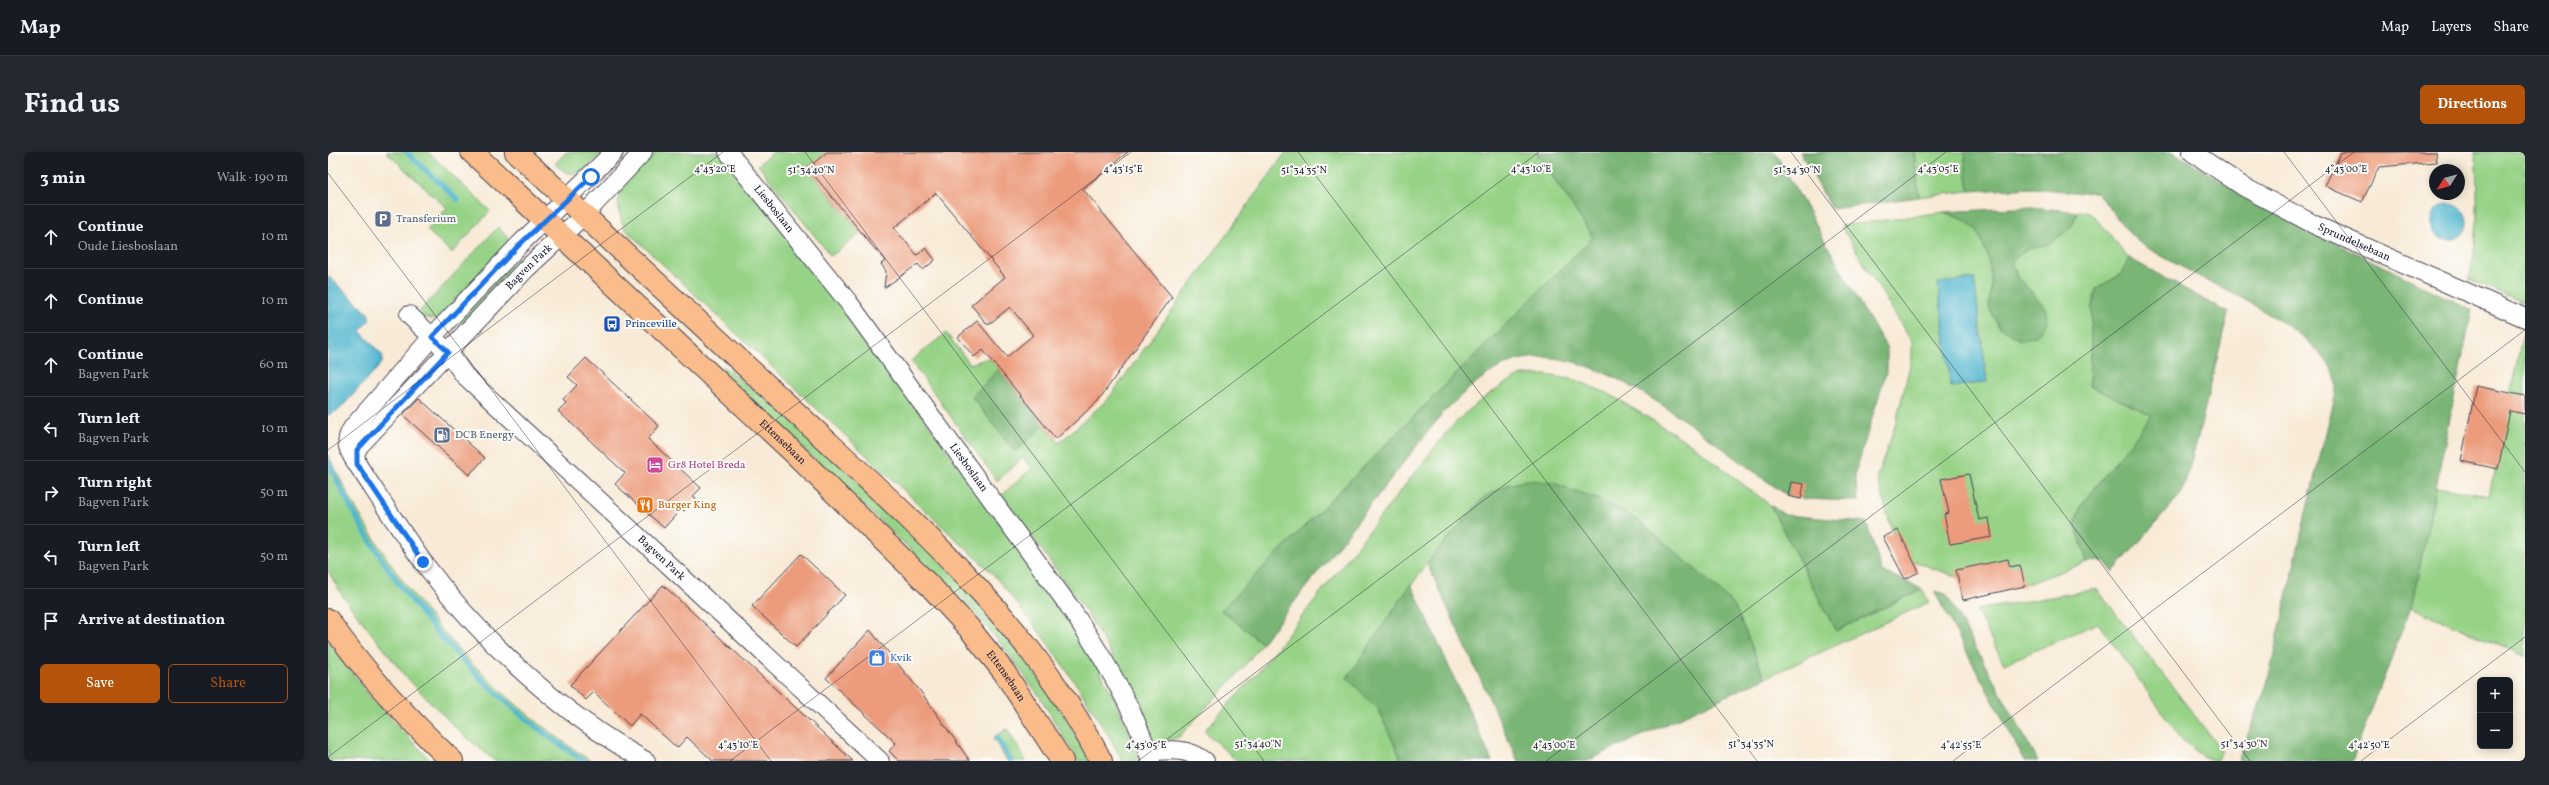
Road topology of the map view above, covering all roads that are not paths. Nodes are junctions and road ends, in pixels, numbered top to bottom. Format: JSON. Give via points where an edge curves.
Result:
{"nodes":[{"id":1,"x":472,"y":152,"type":"edge"},
{"id":2,"x":516,"y":152,"type":"edge"},
{"id":3,"x":614,"y":152,"type":"edge"},
{"id":4,"x":643,"y":152,"type":"edge"},
{"id":5,"x":728,"y":152,"type":"edge"},
{"id":6,"x":2192,"y":152,"type":"edge"},
{"id":7,"x":568,"y":199,"type":"junction"},
{"id":8,"x":584,"y":214,"type":"junction"},
{"id":9,"x":545,"y":221,"type":"junction"},
{"id":10,"x":561,"y":236,"type":"junction"},
{"id":11,"x":409,"y":315,"type":"dead end"},
{"id":12,"x":2525,"y":318,"type":"edge"},
{"id":13,"x":432,"y":337,"type":"junction"},
{"id":14,"x":448,"y":352,"type":"junction"},
{"id":15,"x":357,"y":464,"type":"junction"},
{"id":16,"x":328,"y":620,"type":"edge"},
{"id":17,"x":1149,"y":756,"type":"edge"},
{"id":18,"x":452,"y":761,"type":"edge"},
{"id":19,"x":646,"y":761,"type":"edge"},
{"id":20,"x":880,"y":761,"type":"edge"},
{"id":21,"x":1062,"y":761,"type":"edge"},
{"id":22,"x":1101,"y":761,"type":"edge"},
{"id":23,"x":1205,"y":761,"type":"edge"}],
"edges":[{"from":1,"to":9,"type":"main road","name":"Ettensebaan"},
{"from":2,"to":7,"type":"main road"},
{"from":3,"to":7,"type":"street","name":"Bagven Park"},
{"from":4,"to":8,"type":"street","name":"Bagven Park"},
{"from":5,"to":17,"type":"street","name":"Liesboslaan","via":[[849,302],[1069,606],[1096,646],[1124,696]]},
{"from":6,"to":12,"type":"street","name":"Sprundelsebaan","via":[[2244,187],[2315,225]]},
{"from":7,"to":8,"type":"main road"},
{"from":7,"to":9,"type":"street","name":"Bagven Park"},
{"from":8,"to":10,"type":"street","name":"Bagven Park"},
{"from":8,"to":22,"type":"main road","via":[[916,524],[985,594],[1018,632],[1054,682]]},
{"from":9,"to":10,"type":"main road","name":"Ettensebaan"},
{"from":9,"to":13,"type":"street","name":"Bagven Park"},
{"from":10,"to":14,"type":"street","name":"Bagven Park","via":[[525,270]]},
{"from":10,"to":21,"type":"main road","name":"Ettensebaan","via":[[791,450],[953,609],[1004,672]]},
{"from":11,"to":13,"type":"street","name":"Bagven Park"},
{"from":13,"to":14,"type":"street","name":"Bagven Park"},
{"from":13,"to":15,"type":"street","name":"Bagven Park","via":[[350,432],[346,441]]},
{"from":14,"to":15,"type":"street","name":"Bagven Park","via":[[359,446],[355,454]]},
{"from":14,"to":20,"type":"street","name":"Bagven Park","via":[[464,376]]},
{"from":15,"to":19,"type":"street","name":"Bagven Park","via":[[423,562],[480,629],[559,702],[596,730]]},
{"from":16,"to":18,"type":"main road","via":[[357,662],[414,725]]},
{"from":17,"to":23,"type":"street","name":"Liesboslaan","via":[[1181,749],[1195,753]]}]}
